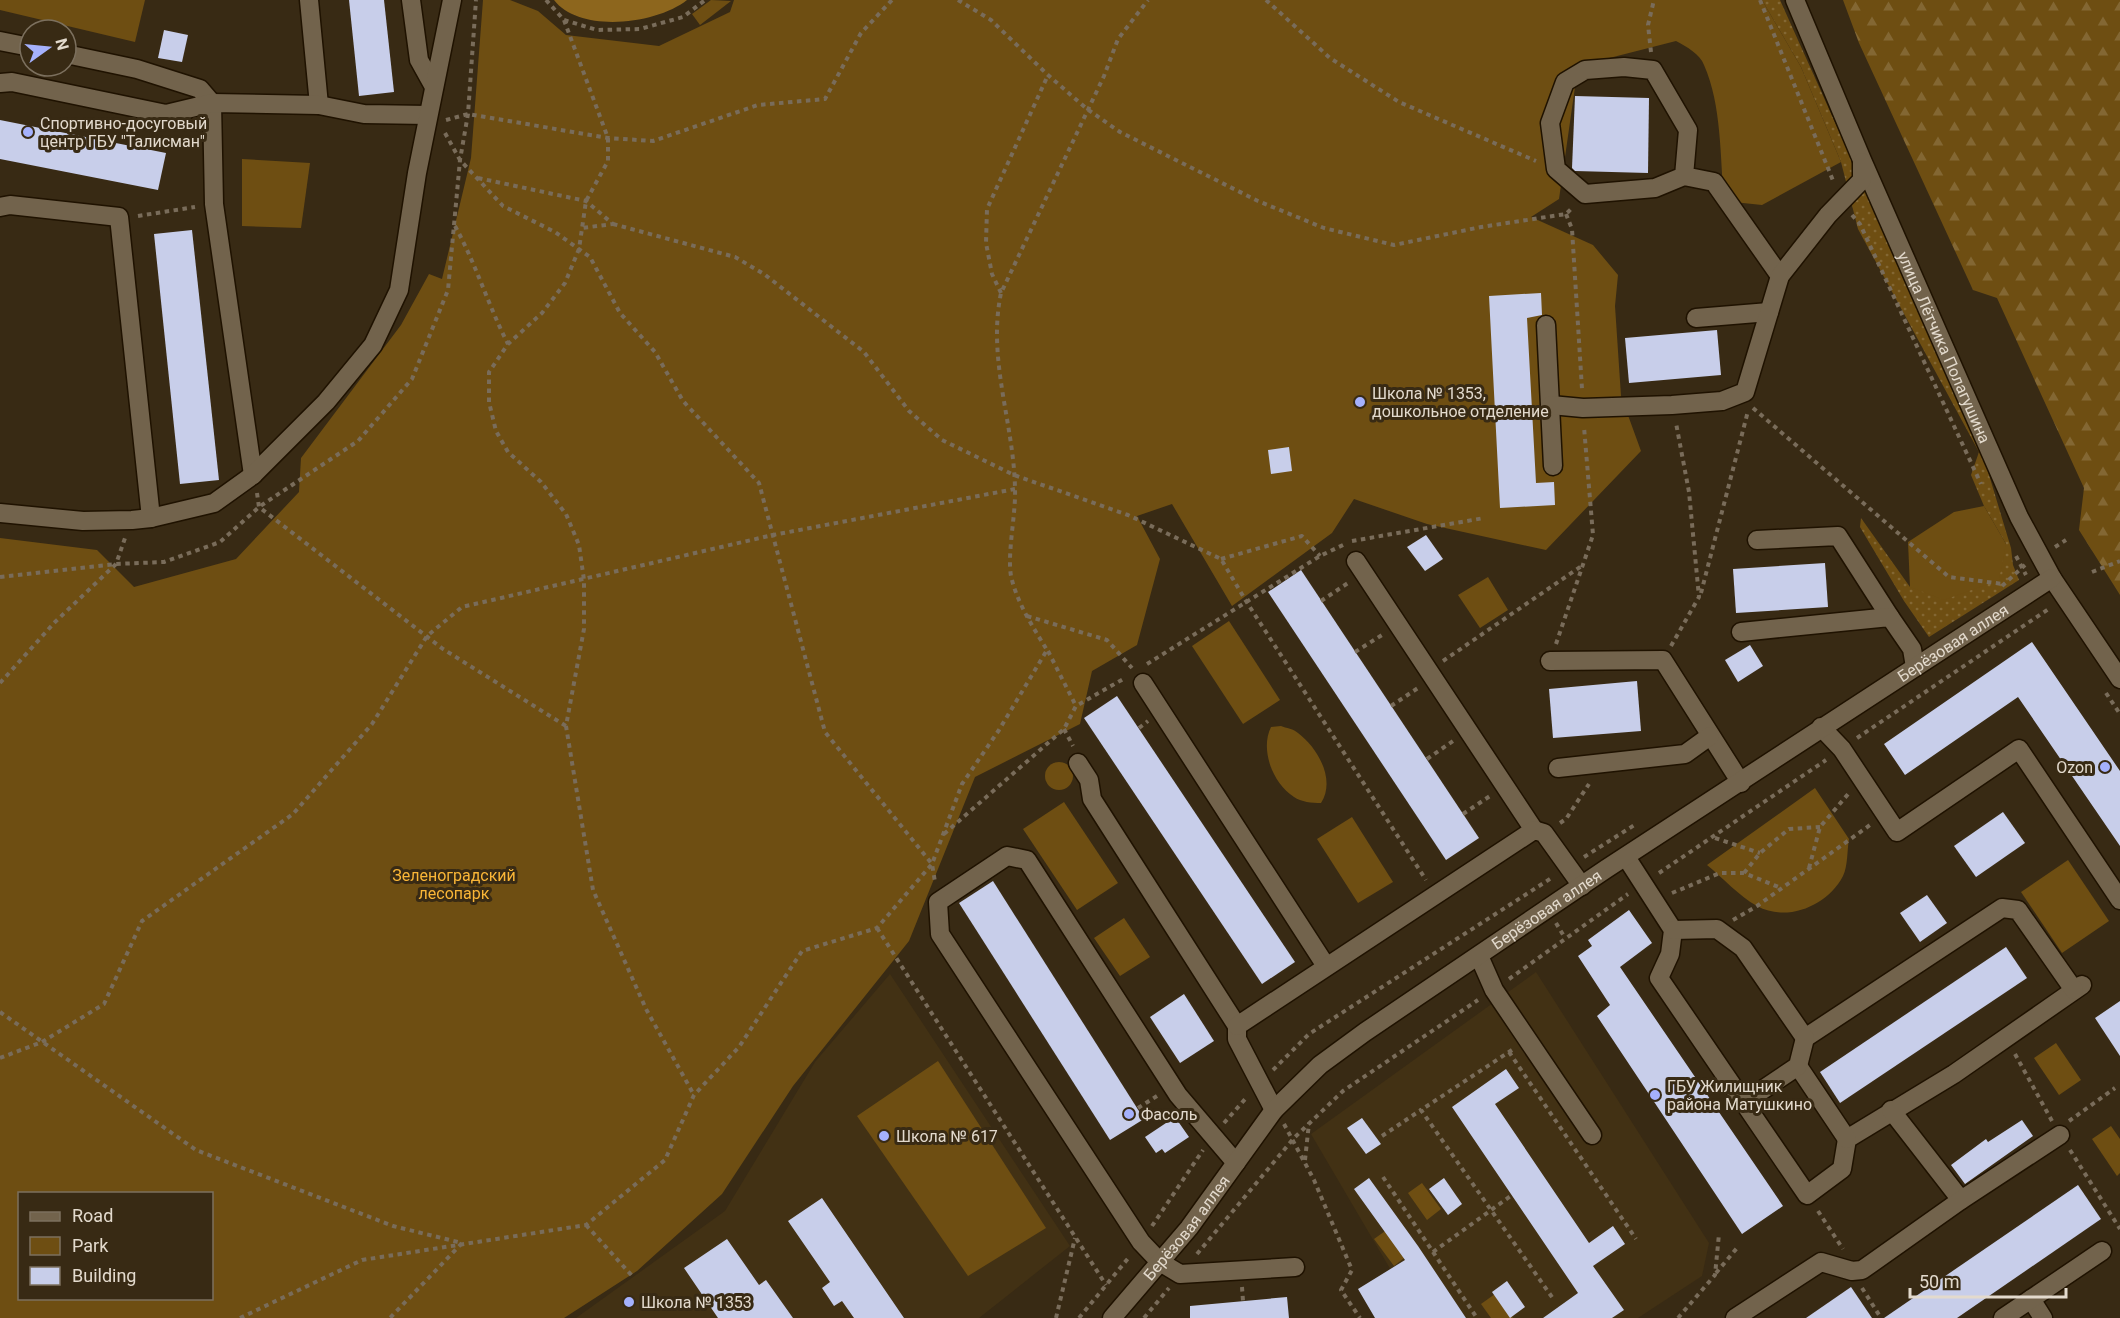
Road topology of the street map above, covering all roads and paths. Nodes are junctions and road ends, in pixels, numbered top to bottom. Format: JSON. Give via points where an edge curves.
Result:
{"nodes":[{"id":1,"x":309,"y":0,"type":"edge"},
{"id":2,"x":411,"y":0,"type":"edge"},
{"id":3,"x":452,"y":0,"type":"edge"},
{"id":4,"x":476,"y":0,"type":"edge"},
{"id":5,"x":546,"y":0,"type":"edge"},
{"id":6,"x":705,"y":0,"type":"edge"},
{"id":7,"x":892,"y":0,"type":"edge"},
{"id":8,"x":958,"y":0,"type":"edge"},
{"id":9,"x":1148,"y":0,"type":"edge"},
{"id":10,"x":1266,"y":0,"type":"edge"},
{"id":11,"x":1654,"y":0,"type":"edge"},
{"id":12,"x":1760,"y":0,"type":"edge"},
{"id":13,"x":1796,"y":0,"type":"edge"},
{"id":14,"x":564,"y":20,"type":"junction"},
{"id":15,"x":0,"y":41,"type":"edge"},
{"id":16,"x":18,"y":45,"type":"edge"},
{"id":17,"x":78,"y":57,"type":"edge"},
{"id":18,"x":1653,"y":70,"type":"junction"},
{"id":19,"x":1048,"y":75,"type":"junction"},
{"id":20,"x":0,"y":83,"type":"edge"},
{"id":21,"x":434,"y":87,"type":"junction"},
{"id":22,"x":212,"y":103,"type":"junction"},
{"id":23,"x":319,"y":105,"type":"junction"},
{"id":24,"x":1087,"y":109,"type":"junction"},
{"id":25,"x":468,"y":114,"type":"junction"},
{"id":26,"x":433,"y":119,"type":"junction"},
{"id":27,"x":608,"y":138,"type":"junction"},
{"id":28,"x":460,"y":160,"type":"junction"},
{"id":29,"x":1862,"y":160,"type":"junction"},
{"id":30,"x":1556,"y":169,"type":"junction"},
{"id":31,"x":1684,"y":176,"type":"junction"},
{"id":32,"x":477,"y":177,"type":"junction"},
{"id":33,"x":1585,"y":194,"type":"junction"},
{"id":34,"x":586,"y":201,"type":"junction"},
{"id":35,"x":1841,"y":201,"type":"junction"},
{"id":36,"x":214,"y":204,"type":"junction"},
{"id":37,"x":0,"y":207,"type":"edge"},
{"id":38,"x":1566,"y":214,"type":"junction"},
{"id":39,"x":119,"y":217,"type":"junction"},
{"id":40,"x":613,"y":224,"type":"junction"},
{"id":41,"x":455,"y":225,"type":"junction"},
{"id":42,"x":582,"y":228,"type":"junction"},
{"id":43,"x":579,"y":249,"type":"junction"},
{"id":44,"x":1780,"y":276,"type":"junction"},
{"id":45,"x":1001,"y":293,"type":"junction"},
{"id":46,"x":1769,"y":312,"type":"junction"},
{"id":47,"x":1696,"y":318,"type":"dead end"},
{"id":48,"x":1546,"y":325,"type":"dead end"},
{"id":49,"x":508,"y":344,"type":"junction"},
{"id":50,"x":1551,"y":405,"type":"junction"},
{"id":51,"x":1672,"y":405,"type":"junction"},
{"id":52,"x":1583,"y":408,"type":"junction"},
{"id":53,"x":1553,"y":466,"type":"dead end"},
{"id":54,"x":253,"y":475,"type":"junction"},
{"id":55,"x":1014,"y":475,"type":"junction"},
{"id":56,"x":1015,"y":489,"type":"junction"},
{"id":57,"x":1985,"y":492,"type":"dead end"},
{"id":58,"x":259,"y":507,"type":"junction"},
{"id":59,"x":0,"y":513,"type":"edge"},
{"id":60,"x":151,"y":518,"type":"junction"},
{"id":61,"x":132,"y":520,"type":"junction"},
{"id":62,"x":773,"y":535,"type":"junction"},
{"id":63,"x":1757,"y":540,"type":"dead end"},
{"id":64,"x":2011,"y":546,"type":"dead end"},
{"id":65,"x":1320,"y":556,"type":"dead end"},
{"id":66,"x":1221,"y":559,"type":"junction"},
{"id":67,"x":2120,"y":561,"type":"edge"},
{"id":68,"x":116,"y":564,"type":"junction"},
{"id":69,"x":1583,"y":565,"type":"junction"},
{"id":70,"x":1360,"y":567,"type":"joint"},
{"id":71,"x":2092,"y":572,"type":"dead end"},
{"id":72,"x":0,"y":577,"type":"edge"},
{"id":73,"x":2052,"y":578,"type":"junction"},
{"id":74,"x":584,"y":580,"type":"junction"},
{"id":75,"x":2004,"y":584,"type":"dead end"},
{"id":76,"x":2035,"y":589,"type":"junction"},
{"id":77,"x":1699,"y":597,"type":"junction"},
{"id":78,"x":1246,"y":601,"type":"junction"},
{"id":79,"x":1322,"y":601,"type":"dead end"},
{"id":80,"x":1025,"y":615,"type":"junction"},
{"id":81,"x":1890,"y":617,"type":"junction"},
{"id":82,"x":1398,"y":624,"type":"junction"},
{"id":83,"x":1741,"y":632,"type":"dead end"},
{"id":84,"x":427,"y":636,"type":"junction"},
{"id":85,"x":1047,"y":650,"type":"junction"},
{"id":86,"x":1355,"y":652,"type":"dead end"},
{"id":87,"x":1664,"y":660,"type":"junction"},
{"id":88,"x":1550,"y":661,"type":"joint"},
{"id":89,"x":1915,"y":667,"type":"junction"},
{"id":90,"x":1431,"y":674,"type":"junction"},
{"id":91,"x":1139,"y":677,"type":"junction"},
{"id":92,"x":2120,"y":679,"type":"edge"},
{"id":93,"x":0,"y":684,"type":"edge"},
{"id":94,"x":1076,"y":706,"type":"junction"},
{"id":95,"x":1391,"y":706,"type":"dead end"},
{"id":96,"x":566,"y":726,"type":"junction"},
{"id":97,"x":1821,"y":728,"type":"junction"},
{"id":98,"x":1064,"y":729,"type":"junction"},
{"id":99,"x":1469,"y":731,"type":"junction"},
{"id":100,"x":1710,"y":736,"type":"junction"},
{"id":101,"x":1842,"y":748,"type":"junction"},
{"id":102,"x":1076,"y":755,"type":"joint"},
{"id":103,"x":1426,"y":759,"type":"dead end"},
{"id":104,"x":1603,"y":763,"type":"junction"},
{"id":105,"x":1558,"y":768,"type":"dead end"},
{"id":106,"x":1863,"y":780,"type":"junction"},
{"id":107,"x":1740,"y":783,"type":"junction"},
{"id":108,"x":1505,"y":786,"type":"junction"},
{"id":109,"x":1463,"y":814,"type":"dead end"},
{"id":110,"x":1885,"y":815,"type":"junction"},
{"id":111,"x":1820,"y":827,"type":"junction"},
{"id":112,"x":1539,"y":831,"type":"junction"},
{"id":113,"x":942,"y":836,"type":"junction"},
{"id":114,"x":1715,"y":838,"type":"junction"},
{"id":115,"x":1760,"y":853,"type":"junction"},
{"id":116,"x":1626,"y":857,"type":"junction"},
{"id":117,"x":932,"y":864,"type":"junction"},
{"id":118,"x":1809,"y":868,"type":"junction"},
{"id":119,"x":1744,"y":873,"type":"junction"},
{"id":120,"x":1645,"y":882,"type":"junction"},
{"id":121,"x":1582,"y":886,"type":"junction"},
{"id":122,"x":1782,"y":888,"type":"junction"},
{"id":123,"x":1435,"y":893,"type":"junction"},
{"id":124,"x":1655,"y":900,"type":"junction"},
{"id":125,"x":2120,"y":900,"type":"edge"},
{"id":126,"x":938,"y":902,"type":"junction"},
{"id":127,"x":1556,"y":922,"type":"dead end"},
{"id":128,"x":877,"y":928,"type":"junction"},
{"id":129,"x":1718,"y":929,"type":"junction"},
{"id":130,"x":1673,"y":930,"type":"junction"},
{"id":131,"x":1565,"y":938,"type":"junction"},
{"id":132,"x":1479,"y":957,"type":"junction"},
{"id":133,"x":1326,"y":966,"type":"junction"},
{"id":134,"x":1494,"y":990,"type":"junction"},
{"id":135,"x":0,"y":1012,"type":"edge"},
{"id":136,"x":1237,"y":1026,"type":"junction"},
{"id":137,"x":1805,"y":1038,"type":"junction"},
{"id":138,"x":1528,"y":1039,"type":"junction"},
{"id":139,"x":42,"y":1042,"type":"junction"},
{"id":140,"x":1509,"y":1052,"type":"junction"},
{"id":141,"x":0,"y":1058,"type":"edge"},
{"id":142,"x":1798,"y":1066,"type":"junction"},
{"id":143,"x":2115,"y":1088,"type":"dead end"},
{"id":144,"x":694,"y":1095,"type":"junction"},
{"id":145,"x":1743,"y":1103,"type":"junction"},
{"id":146,"x":1274,"y":1110,"type":"junction"},
{"id":147,"x":1421,"y":1110,"type":"junction"},
{"id":148,"x":1891,"y":1110,"type":"junction"},
{"id":149,"x":1309,"y":1123,"type":"junction"},
{"id":150,"x":1592,"y":1135,"type":"dead end"},
{"id":151,"x":2060,"y":1135,"type":"joint"},
{"id":152,"x":1382,"y":1136,"type":"dead end"},
{"id":153,"x":1294,"y":1138,"type":"junction"},
{"id":154,"x":1847,"y":1139,"type":"junction"},
{"id":155,"x":1305,"y":1161,"type":"junction"},
{"id":156,"x":1236,"y":1163,"type":"junction"},
{"id":157,"x":1383,"y":1177,"type":"dead end"},
{"id":158,"x":1512,"y":1196,"type":"dead end"},
{"id":159,"x":1961,"y":1200,"type":"junction"},
{"id":160,"x":1491,"y":1211,"type":"junction"},
{"id":161,"x":586,"y":1225,"type":"junction"},
{"id":162,"x":1719,"y":1234,"type":"dead end"},
{"id":163,"x":1075,"y":1237,"type":"junction"},
{"id":164,"x":1636,"y":1239,"type":"dead end"},
{"id":165,"x":462,"y":1244,"type":"junction"},
{"id":166,"x":1737,"y":1248,"type":"dead end"},
{"id":167,"x":1432,"y":1251,"type":"junction"},
{"id":168,"x":2102,"y":1251,"type":"dead end"},
{"id":169,"x":1160,"y":1262,"type":"junction"},
{"id":170,"x":1295,"y":1267,"type":"dead end"},
{"id":171,"x":1180,"y":1274,"type":"junction"},
{"id":172,"x":1714,"y":1275,"type":"junction"},
{"id":173,"x":634,"y":1278,"type":"dead end"},
{"id":174,"x":1106,"y":1285,"type":"dead end"},
{"id":175,"x":2031,"y":1299,"type":"junction"},
{"id":176,"x":1554,"y":1300,"type":"dead end"},
{"id":177,"x":240,"y":1318,"type":"edge"},
{"id":178,"x":390,"y":1318,"type":"edge"},
{"id":179,"x":1056,"y":1318,"type":"edge"},
{"id":180,"x":1112,"y":1318,"type":"edge"},
{"id":181,"x":1144,"y":1318,"type":"edge"},
{"id":182,"x":1360,"y":1318,"type":"edge"},
{"id":183,"x":1477,"y":1318,"type":"edge"},
{"id":184,"x":1678,"y":1318,"type":"edge"},
{"id":185,"x":1735,"y":1318,"type":"edge"},
{"id":186,"x":2003,"y":1318,"type":"edge"},
{"id":187,"x":2043,"y":1318,"type":"edge"}],
"edges":[{"from":1,"to":23,"type":"street"},
{"from":2,"to":21,"type":"street","via":[[419,60]]},
{"from":3,"to":21,"type":"street"},
{"from":4,"to":25,"type":"path"},
{"from":5,"to":14,"type":"path"},
{"from":6,"to":14,"type":"path","via":[[683,17],[640,29],[597,30]]},
{"from":7,"to":27,"type":"path","via":[[861,33],[825,99],[758,105],[653,141]]},
{"from":8,"to":19,"type":"path","via":[[991,20]]},
{"from":9,"to":24,"type":"path","via":[[1118,39]]},
{"from":10,"to":30,"type":"path","via":[[1330,58],[1399,102]]},
{"from":11,"to":18,"type":"path","via":[[1648,25]]},
{"from":12,"to":35,"type":"path"},
{"from":13,"to":29,"type":"street","name":"улица Лётчика Полагушина"},
{"from":14,"to":27,"type":"path"},
{"from":15,"to":16,"type":"street"},
{"from":17,"to":22,"type":"street","via":[[137,69],[200,89]]},
{"from":18,"to":30,"type":"street","via":[[1585,70],[1565,82],[1550,123]]},
{"from":18,"to":31,"type":"street","via":[[1688,130]]},
{"from":19,"to":24,"type":"path"},
{"from":19,"to":45,"type":"path","via":[[987,209],[986,243],[992,274]]},
{"from":20,"to":22,"type":"street","via":[[12,82],[166,114]]},
{"from":21,"to":26,"type":"street"},
{"from":22,"to":23,"type":"street"},
{"from":22,"to":36,"type":"street"},
{"from":23,"to":26,"type":"street","via":[[364,114]]},
{"from":24,"to":38,"type":"path","via":[[1120,132],[1258,201],[1324,228],[1394,245]]},
{"from":24,"to":45,"type":"path"},
{"from":25,"to":26,"type":"path"},
{"from":25,"to":27,"type":"path"},
{"from":25,"to":28,"type":"path"},
{"from":26,"to":28,"type":"path"},
{"from":26,"to":54,"type":"street","via":[[399,290],[373,345],[327,402]]},
{"from":27,"to":34,"type":"path","via":[[608,160]]},
{"from":28,"to":32,"type":"path"},
{"from":28,"to":41,"type":"path"},
{"from":29,"to":35,"type":"street","via":[[1862,180]]},
{"from":29,"to":73,"type":"street","name":"улица Лётчика Полагушина","via":[[2019,517]]},
{"from":30,"to":33,"type":"street"},
{"from":31,"to":33,"type":"street","via":[[1655,188]]},
{"from":31,"to":44,"type":"street","via":[[1714,182]]},
{"from":32,"to":34,"type":"path"},
{"from":32,"to":43,"type":"path","via":[[503,206]]},
{"from":33,"to":38,"type":"path"},
{"from":34,"to":40,"type":"path"},
{"from":34,"to":42,"type":"path"},
{"from":35,"to":44,"type":"street"},
{"from":35,"to":57,"type":"path","via":[[1860,225]]},
{"from":36,"to":39,"type":"path"},
{"from":36,"to":54,"type":"street"},
{"from":37,"to":39,"type":"street"},
{"from":38,"to":52,"type":"path","via":[[1572,229]]},
{"from":39,"to":60,"type":"street"},
{"from":40,"to":42,"type":"path"},
{"from":40,"to":55,"type":"path","via":[[735,257],[764,274],[864,352],[909,411],[942,440]]},
{"from":41,"to":49,"type":"path"},
{"from":41,"to":58,"type":"path","via":[[448,290],[412,379],[358,441]]},
{"from":42,"to":43,"type":"path"},
{"from":43,"to":49,"type":"path","via":[[559,291],[542,313]]},
{"from":43,"to":62,"type":"path","via":[[590,256],[620,313],[655,352],[683,401],[759,483]]},
{"from":44,"to":46,"type":"street"},
{"from":45,"to":55,"type":"path","via":[[996,318],[997,358]]},
{"from":46,"to":47,"type":"street"},
{"from":46,"to":51,"type":"street","via":[[1744,392],[1722,401]]},
{"from":48,"to":50,"type":"street"},
{"from":49,"to":74,"type":"path","via":[[489,372],[489,402],[496,431],[508,452],[541,482],[566,514],[579,546]]},
{"from":50,"to":52,"type":"street"},
{"from":50,"to":53,"type":"street"},
{"from":51,"to":52,"type":"street"},
{"from":51,"to":77,"type":"path","via":[[1689,492]]},
{"from":52,"to":69,"type":"path","via":[[1593,535]]},
{"from":54,"to":58,"type":"path"},
{"from":54,"to":60,"type":"street","via":[[214,503]]},
{"from":55,"to":56,"type":"path"},
{"from":55,"to":66,"type":"path","via":[[1128,515]]},
{"from":56,"to":62,"type":"path"},
{"from":56,"to":80,"type":"path","via":[[1011,575]]},
{"from":58,"to":68,"type":"path","via":[[220,542],[164,562]]},
{"from":58,"to":84,"type":"path"},
{"from":59,"to":61,"type":"street","via":[[83,521]]},
{"from":60,"to":61,"type":"street"},
{"from":61,"to":68,"type":"path"},
{"from":62,"to":74,"type":"path"},
{"from":62,"to":117,"type":"path","via":[[825,732]]},
{"from":63,"to":81,"type":"street","via":[[1838,536]]},
{"from":64,"to":76,"type":"path"},
{"from":65,"to":66,"type":"path","via":[[1302,536]]},
{"from":66,"to":78,"type":"path"},
{"from":67,"to":71,"type":"path"},
{"from":68,"to":72,"type":"path"},
{"from":68,"to":93,"type":"path","via":[[55,621]]},
{"from":69,"to":88,"type":"path"},
{"from":69,"to":90,"type":"path"},
{"from":70,"to":79,"type":"path"},
{"from":70,"to":82,"type":"street"},
{"from":73,"to":76,"type":"street","name":"Берёзовая аллея"},
{"from":73,"to":92,"type":"street","name":"улица Лётчика Полагушина"},
{"from":74,"to":84,"type":"path","via":[[462,607]]},
{"from":74,"to":96,"type":"path","via":[[584,629]]},
{"from":75,"to":77,"type":"path","via":[[1949,577],[1750,405]]},
{"from":76,"to":89,"type":"street","name":"Берёзовая аллея"},
{"from":76,"to":101,"type":"path","via":[[2050,608]]},
{"from":77,"to":87,"type":"path"},
{"from":78,"to":91,"type":"path"},
{"from":78,"to":123,"type":"path"},
{"from":80,"to":85,"type":"path"},
{"from":80,"to":91,"type":"path","via":[[1107,639]]},
{"from":81,"to":83,"type":"street"},
{"from":81,"to":89,"type":"street","via":[[1912,649]]},
{"from":82,"to":86,"type":"path"},
{"from":82,"to":90,"type":"street"},
{"from":84,"to":96,"type":"path"},
{"from":84,"to":139,"type":"path","via":[[372,724],[293,814],[142,921],[104,1004]]},
{"from":85,"to":94,"type":"path"},
{"from":85,"to":113,"type":"path","via":[[962,784]]},
{"from":87,"to":88,"type":"street"},
{"from":87,"to":100,"type":"street"},
{"from":89,"to":97,"type":"street","name":"Берёзовая аллея"},
{"from":90,"to":95,"type":"path"},
{"from":90,"to":99,"type":"street"},
{"from":91,"to":94,"type":"path"},
{"from":91,"to":133,"type":"street"},
{"from":94,"to":98,"type":"path"},
{"from":96,"to":144,"type":"path","via":[[593,890],[646,1009]]},
{"from":97,"to":101,"type":"street"},
{"from":97,"to":107,"type":"street","name":"Берёзовая аллея"},
{"from":98,"to":102,"type":"path"},
{"from":98,"to":113,"type":"path"},
{"from":99,"to":103,"type":"path"},
{"from":99,"to":108,"type":"street"},
{"from":100,"to":104,"type":"street","via":[[1685,754]]},
{"from":100,"to":107,"type":"street"},
{"from":101,"to":106,"type":"street"},
{"from":101,"to":114,"type":"path"},
{"from":102,"to":136,"type":"street","via":[[1089,780],[1092,799]]},
{"from":104,"to":105,"type":"street"},
{"from":104,"to":112,"type":"path","via":[[1566,819]]},
{"from":106,"to":110,"type":"street"},
{"from":106,"to":111,"type":"path"},
{"from":107,"to":116,"type":"street","name":"Берёзовая аллея"},
{"from":108,"to":109,"type":"path"},
{"from":108,"to":112,"type":"street"},
{"from":110,"to":118,"type":"path"},
{"from":110,"to":125,"type":"street","via":[[1897,832],[2019,749]]},
{"from":111,"to":115,"type":"path","via":[[1789,829]]},
{"from":111,"to":118,"type":"path"},
{"from":112,"to":121,"type":"street"},
{"from":112,"to":123,"type":"street"},
{"from":113,"to":117,"type":"path"},
{"from":114,"to":115,"type":"path"},
{"from":114,"to":120,"type":"path"},
{"from":115,"to":119,"type":"path"},
{"from":116,"to":120,"type":"street"},
{"from":116,"to":121,"type":"street","name":"Берёзовая аллея"},
{"from":117,"to":126,"type":"path"},
{"from":117,"to":128,"type":"path"},
{"from":118,"to":122,"type":"path"},
{"from":119,"to":122,"type":"path"},
{"from":119,"to":124,"type":"path","via":[[1720,873]]},
{"from":120,"to":124,"type":"street"},
{"from":120,"to":131,"type":"path"},
{"from":121,"to":132,"type":"street","name":"Берёзовая аллея"},
{"from":122,"to":129,"type":"path"},
{"from":123,"to":133,"type":"street"},
{"from":124,"to":130,"type":"street"},
{"from":126,"to":156,"type":"street","via":[[1007,856],[1027,860],[1178,1095]]},
{"from":126,"to":169,"type":"street","via":[[940,934],[1141,1242]]},
{"from":127,"to":131,"type":"path"},
{"from":128,"to":144,"type":"path","via":[[802,951],[739,1047]]},
{"from":128,"to":163,"type":"path"},
{"from":129,"to":130,"type":"street"},
{"from":129,"to":137,"type":"street","via":[[1743,948]]},
{"from":130,"to":145,"type":"street","via":[[1670,954],[1659,978]]},
{"from":131,"to":134,"type":"path"},
{"from":132,"to":134,"type":"street"},
{"from":132,"to":146,"type":"street","name":"Берёзовая аллея","via":[[1320,1065]]},
{"from":133,"to":136,"type":"street"},
{"from":134,"to":138,"type":"street"},
{"from":134,"to":149,"type":"path","via":[[1343,1091]]},
{"from":135,"to":139,"type":"path"},
{"from":136,"to":146,"type":"street","via":[[1237,1039]]},
{"from":137,"to":142,"type":"street"},
{"from":137,"to":148,"type":"street","via":[[2001,908],[2018,910],[2078,988],[1954,1074]]},
{"from":138,"to":140,"type":"path"},
{"from":138,"to":150,"type":"street"},
{"from":139,"to":141,"type":"path"},
{"from":139,"to":165,"type":"path","via":[[196,1150],[393,1226]]},
{"from":140,"to":147,"type":"path"},
{"from":140,"to":164,"type":"path"},
{"from":142,"to":145,"type":"street"},
{"from":142,"to":154,"type":"street"},
{"from":143,"to":151,"type":"path","via":[[2064,1124]]},
{"from":144,"to":161,"type":"path","via":[[665,1160]]},
{"from":145,"to":154,"type":"street","via":[[1807,1196],[1842,1169]]},
{"from":146,"to":156,"type":"street","name":"Берёзовая аллея"},
{"from":147,"to":152,"type":"path"},
{"from":147,"to":160,"type":"path"},
{"from":148,"to":154,"type":"street"},
{"from":148,"to":159,"type":"street"},
{"from":149,"to":153,"type":"path"},
{"from":149,"to":155,"type":"path"},
{"from":151,"to":159,"type":"street"},
{"from":153,"to":155,"type":"path"},
{"from":153,"to":171,"type":"path"},
{"from":155,"to":182,"type":"path","via":[[1352,1270],[1341,1290]]},
{"from":156,"to":169,"type":"street","name":"Берёзовая аллея"},
{"from":157,"to":167,"type":"path"},
{"from":158,"to":160,"type":"path"},
{"from":159,"to":185,"type":"street","via":[[1863,1270],[1852,1271],[1821,1262]]},
{"from":160,"to":167,"type":"path"},
{"from":160,"to":176,"type":"path"},
{"from":161,"to":165,"type":"path"},
{"from":161,"to":173,"type":"path"},
{"from":162,"to":172,"type":"path"},
{"from":163,"to":174,"type":"path"},
{"from":163,"to":179,"type":"path"},
{"from":165,"to":177,"type":"path","via":[[362,1260]]},
{"from":165,"to":178,"type":"path"},
{"from":166,"to":172,"type":"path"},
{"from":167,"to":183,"type":"path"},
{"from":168,"to":175,"type":"street"},
{"from":169,"to":171,"type":"street"},
{"from":169,"to":180,"type":"street","name":"Берёзовая аллея"},
{"from":170,"to":171,"type":"street"},
{"from":171,"to":181,"type":"path"},
{"from":172,"to":184,"type":"path"},
{"from":175,"to":186,"type":"street"},
{"from":175,"to":187,"type":"street"}]}
